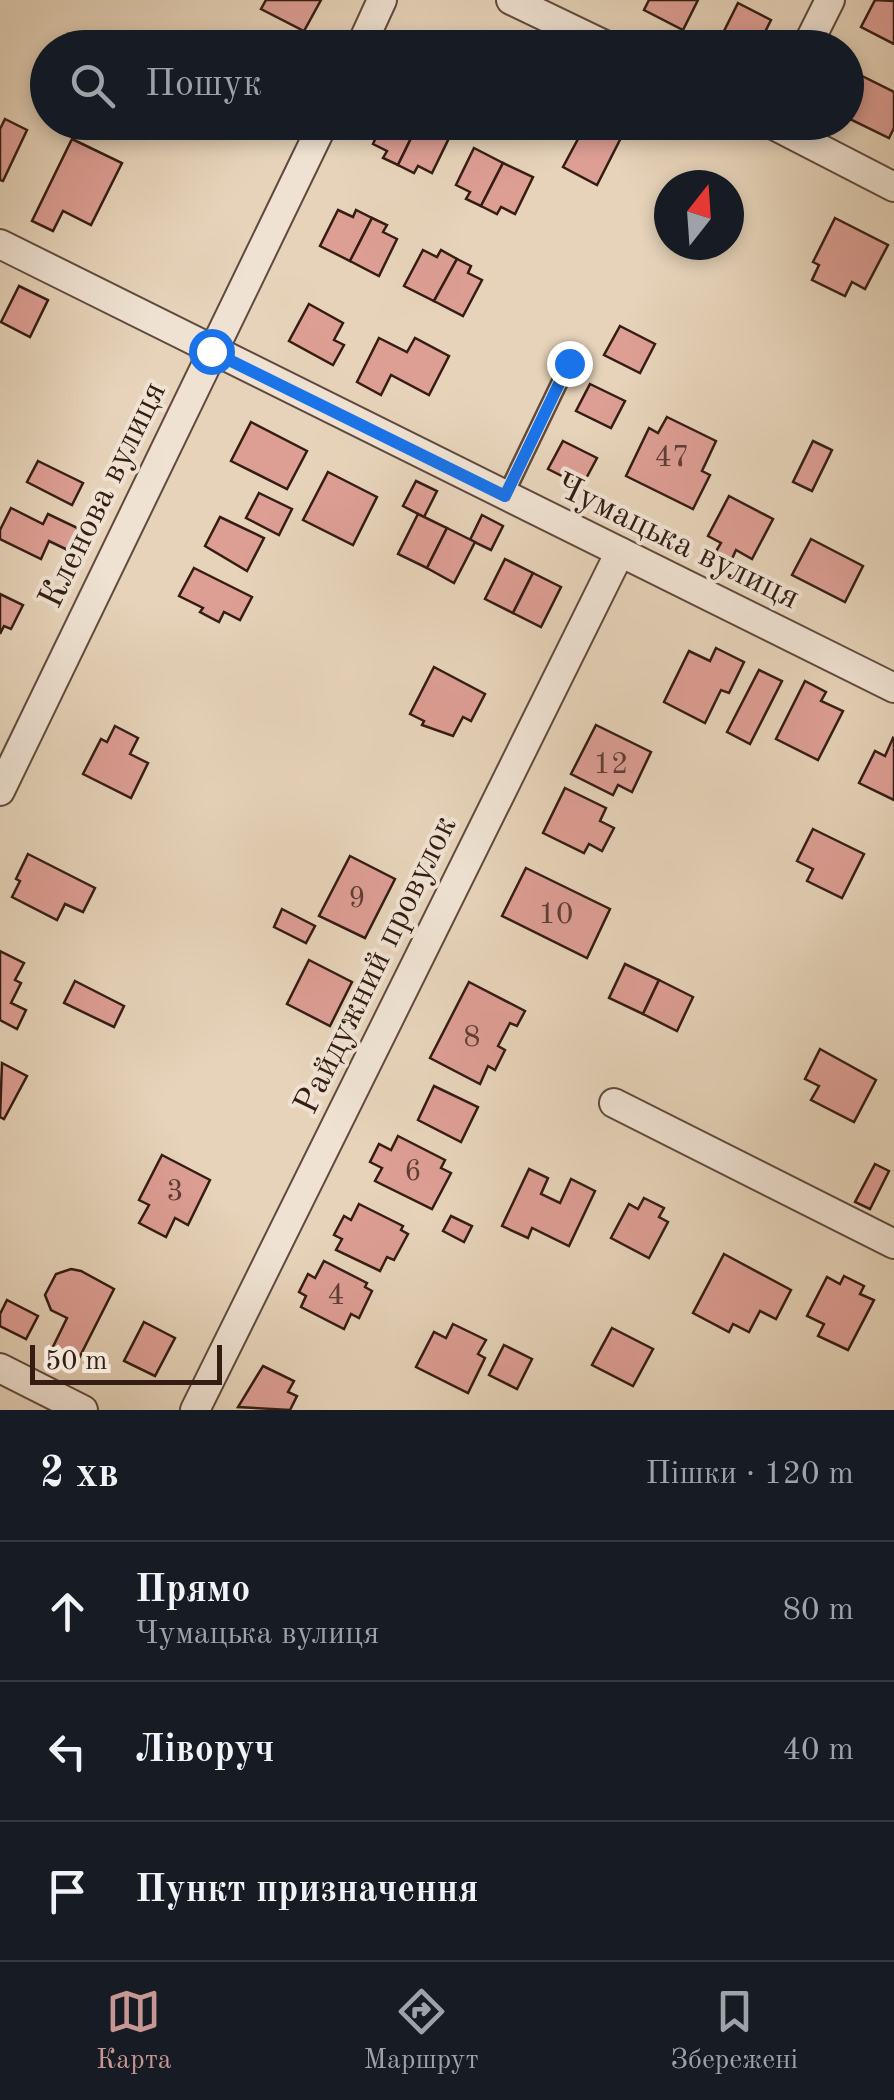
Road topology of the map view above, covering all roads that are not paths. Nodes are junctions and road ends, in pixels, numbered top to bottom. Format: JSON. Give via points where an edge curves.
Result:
{"nodes":[{"id":1,"x":382,"y":0,"type":"edge"},
{"id":2,"x":511,"y":0,"type":"edge"},
{"id":3,"x":830,"y":0,"type":"edge"},
{"id":4,"x":368,"y":30,"type":"edge"},
{"id":5,"x":574,"y":30,"type":"edge"},
{"id":6,"x":815,"y":30,"type":"edge"},
{"id":7,"x":315,"y":140,"type":"edge"},
{"id":8,"x":801,"y":140,"type":"edge"},
{"id":9,"x":894,"y":187,"type":"edge"},
{"id":10,"x":0,"y":244,"type":"edge"},
{"id":11,"x":211,"y":351,"type":"junction"},
{"id":12,"x":569,"y":363,"type":"dead end"},
{"id":13,"x":505,"y":496,"type":"junction"},
{"id":14,"x":620,"y":552,"type":"junction"},
{"id":15,"x":894,"y":688,"type":"edge"},
{"id":16,"x":0,"y":791,"type":"edge"},
{"id":17,"x":614,"y":1103,"type":"dead end"},
{"id":18,"x":894,"y":1244,"type":"edge"},
{"id":19,"x":0,"y":1368,"type":"edge"},
{"id":20,"x":83,"y":1410,"type":"edge"},
{"id":21,"x":195,"y":1410,"type":"edge"}],
"edges":[{"from":1,"to":4,"type":"street"},
{"from":2,"to":5,"type":"street"},
{"from":3,"to":6,"type":"street"},
{"from":7,"to":11,"type":"street","name":"Кленова вулиця"},
{"from":8,"to":9,"type":"street"},
{"from":10,"to":11,"type":"street","name":"Чумацька вулиця"},
{"from":11,"to":13,"type":"street","name":"Чумацька вулиця"},
{"from":11,"to":16,"type":"street","name":"Кленова вулиця"},
{"from":12,"to":13,"type":"lane"},
{"from":13,"to":14,"type":"street","name":"Чумацька вулиця"},
{"from":14,"to":15,"type":"street","name":"Чумацька вулиця"},
{"from":14,"to":21,"type":"street","name":"Райдужний провулок"},
{"from":17,"to":18,"type":"street"},
{"from":19,"to":20,"type":"street"}]}
